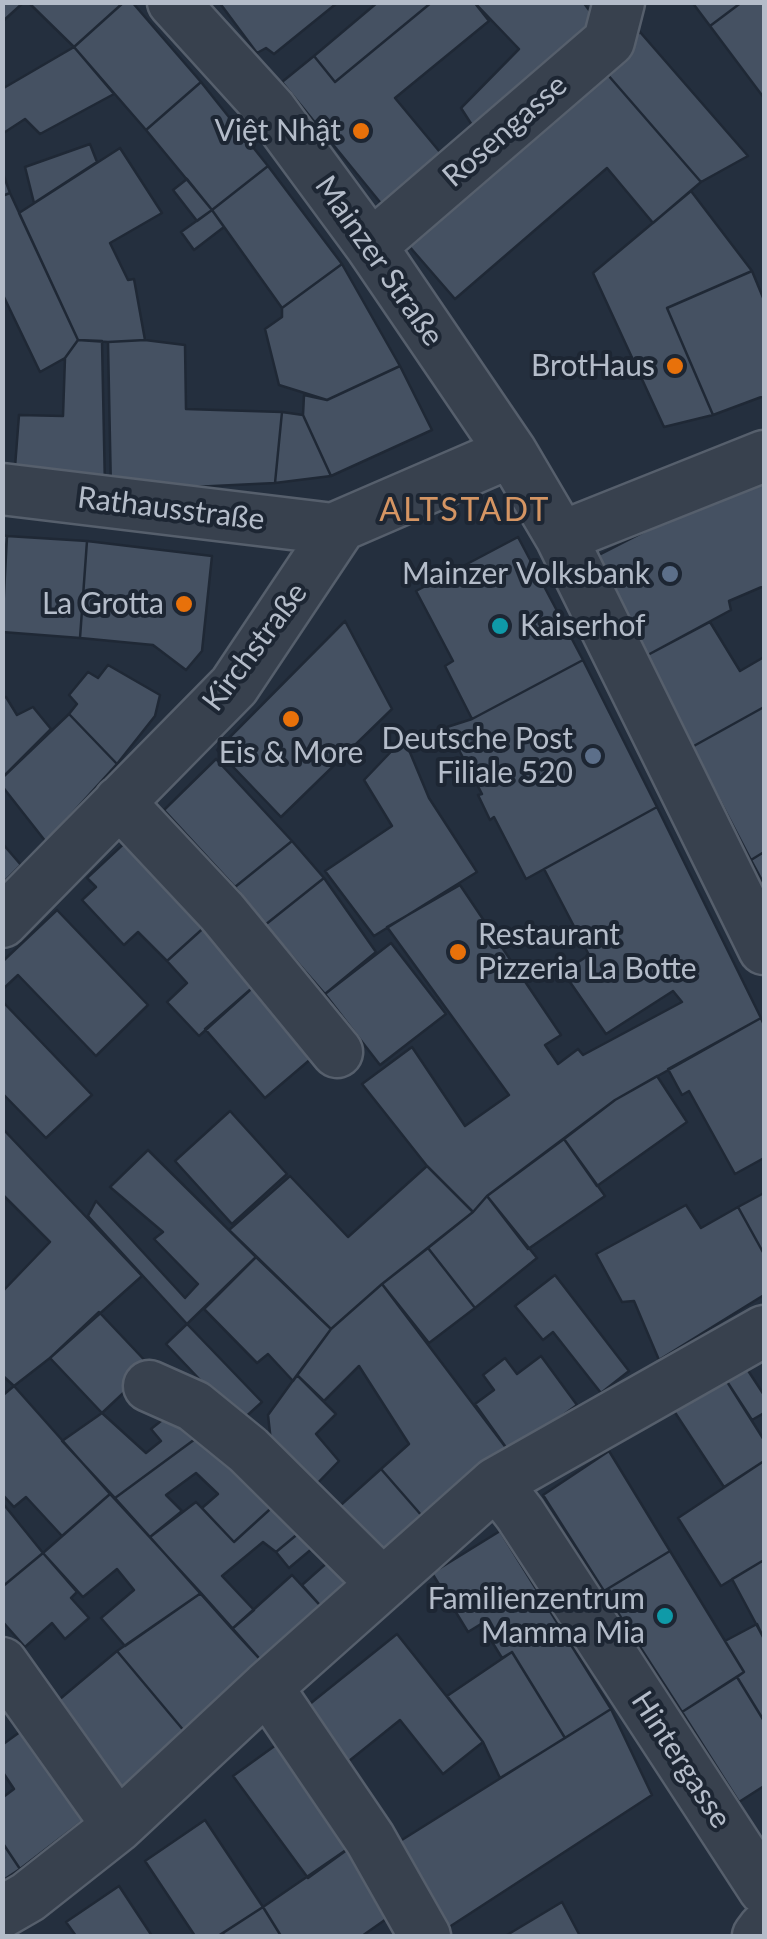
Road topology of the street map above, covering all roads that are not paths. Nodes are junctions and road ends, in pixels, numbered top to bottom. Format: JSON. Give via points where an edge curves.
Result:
{"nodes":[{"id":1,"x":173,"y":2,"type":"edge"},
{"id":2,"x":619,"y":2,"type":"edge"},
{"id":3,"x":371,"y":246,"type":"junction"},
{"id":4,"x":510,"y":452,"type":"junction"},
{"id":5,"x":764,"y":456,"type":"edge"},
{"id":6,"x":2,"y":489,"type":"edge"},
{"id":7,"x":340,"y":527,"type":"junction"},
{"id":8,"x":560,"y":537,"type":"junction"},
{"id":9,"x":120,"y":802,"type":"junction"},
{"id":10,"x":2,"y":922,"type":"edge"},
{"id":11,"x":764,"y":948,"type":"edge"},
{"id":12,"x":337,"y":1052,"type":"dead end"},
{"id":13,"x":764,"y":1331,"type":"edge"},
{"id":14,"x":149,"y":1386,"type":"dead end"},
{"id":15,"x":496,"y":1483,"type":"junction"},
{"id":16,"x":382,"y":1584,"type":"junction"},
{"id":17,"x":2,"y":1662,"type":"edge"},
{"id":18,"x":268,"y":1687,"type":"junction"},
{"id":19,"x":118,"y":1826,"type":"junction"},
{"id":20,"x":764,"y":1888,"type":"edge"},
{"id":21,"x":2,"y":1912,"type":"edge"},
{"id":22,"x":764,"y":1928,"type":"edge"},
{"id":23,"x":425,"y":1936,"type":"edge"},
{"id":24,"x":758,"y":1936,"type":"edge"}],
"edges":[{"from":1,"to":3,"type":"street","name":"Mainzer Straße","via":[[271,110]]},
{"from":2,"to":3,"type":"street","name":"Rosengasse","via":[[609,41]]},
{"from":3,"to":4,"type":"street","name":"Mainzer Straße"},
{"from":4,"to":7,"type":"street"},
{"from":4,"to":8,"type":"street","name":"Mainzer Straße"},
{"from":5,"to":8,"type":"street"},
{"from":6,"to":7,"type":"street","name":"Rathausstraße"},
{"from":7,"to":9,"type":"street","name":"Kirchstraße","via":[[234,686]]},
{"from":8,"to":11,"type":"street","name":"Mainzer Straße"},
{"from":9,"to":10,"type":"street","name":"Kirchstraße"},
{"from":9,"to":12,"type":"street"},
{"from":13,"to":15,"type":"street"},
{"from":14,"to":16,"type":"street","via":[[194,1406],[248,1450]]},
{"from":15,"to":16,"type":"street"},
{"from":15,"to":20,"type":"street","name":"Hintergasse"},
{"from":16,"to":18,"type":"street"},
{"from":17,"to":19,"type":"street"},
{"from":18,"to":19,"type":"street"},
{"from":18,"to":23,"type":"street","via":[[370,1839]]},
{"from":19,"to":21,"type":"street"},
{"from":22,"to":24,"type":"street"}]}
